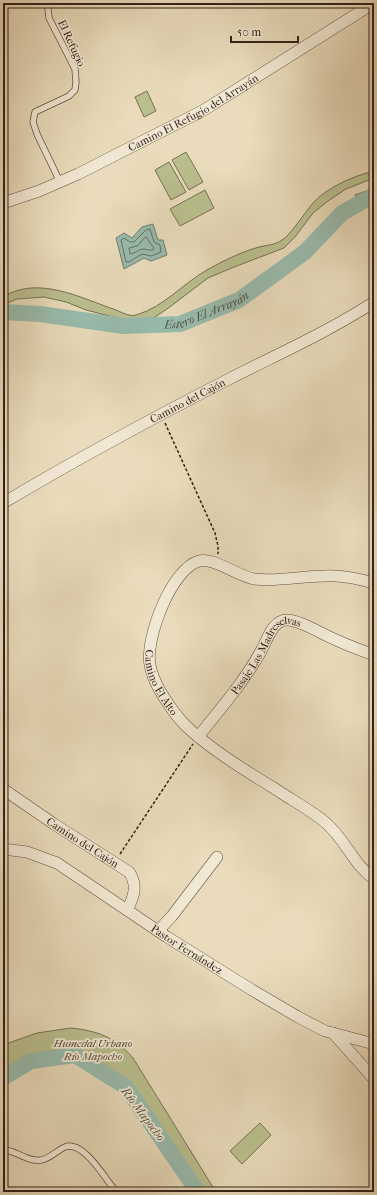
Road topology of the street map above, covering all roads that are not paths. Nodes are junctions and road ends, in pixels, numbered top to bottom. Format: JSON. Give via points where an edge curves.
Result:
{"nodes":[{"id":1,"x":49,"y":3,"type":"edge"},
{"id":2,"x":374,"y":3,"type":"edge"},
{"id":3,"x":60,"y":182,"type":"junction"},
{"id":4,"x":3,"y":203,"type":"edge"},
{"id":5,"x":374,"y":302,"type":"edge"},
{"id":6,"x":3,"y":503,"type":"edge"},
{"id":7,"x":374,"y":583,"type":"edge"},
{"id":8,"x":374,"y":654,"type":"edge"},
{"id":9,"x":198,"y":737,"type":"junction"},
{"id":10,"x":3,"y":789,"type":"edge"},
{"id":11,"x":3,"y":849,"type":"edge"},
{"id":12,"x":217,"y":857,"type":"dead end"},
{"id":13,"x":374,"y":878,"type":"edge"},
{"id":14,"x":128,"y":910,"type":"junction"},
{"id":15,"x":158,"y":931,"type":"junction"},
{"id":16,"x":333,"y":1033,"type":"junction"},
{"id":17,"x":374,"y":1044,"type":"edge"},
{"id":18,"x":374,"y":1079,"type":"edge"},
{"id":19,"x":3,"y":1150,"type":"edge"},
{"id":20,"x":115,"y":1192,"type":"edge"}],
"edges":[{"from":1,"to":3,"type":"lane","name":"El Refugio","via":[[49,18],[76,69],[75,90],[69,96],[35,112],[37,134]]},
{"from":2,"to":3,"type":"street","name":"Camino El Refugio del Arrayán","via":[[204,110]]},
{"from":3,"to":4,"type":"street","name":"Camino El Refugio del Arrayán"},
{"from":5,"to":6,"type":"street","name":"Camino del Cajón","via":[[342,322],[161,414]]},
{"from":7,"to":9,"type":"street","name":"Camino El Alto","via":[[335,576],[255,579],[208,560],[189,567],[175,582],[163,606],[149,651],[151,671],[159,687],[180,720]]},
{"from":8,"to":9,"type":"street","name":"Pasaje Las Madreselvas","via":[[305,625],[282,620],[274,626],[240,684]]},
{"from":9,"to":13,"type":"street","name":"Camino El Alto","via":[[224,757],[325,822],[358,864]]},
{"from":10,"to":14,"type":"street","name":"Camino del Cajón","via":[[129,872],[134,880],[134,895]]},
{"from":11,"to":14,"type":"street","name":"Pastor Fernández","via":[[31,853],[58,863]]},
{"from":12,"to":15,"type":"street"},
{"from":14,"to":15,"type":"street","name":"Pastor Fernández"},
{"from":15,"to":16,"type":"street","name":"Pastor Fernández","via":[[278,1006],[314,1026]]},
{"from":16,"to":17,"type":"street","name":"Pastor Fernández"},
{"from":16,"to":18,"type":"street"},
{"from":19,"to":20,"type":"lane","via":[[14,1151],[32,1160],[43,1160],[66,1146],[74,1146],[85,1151]]}]}
